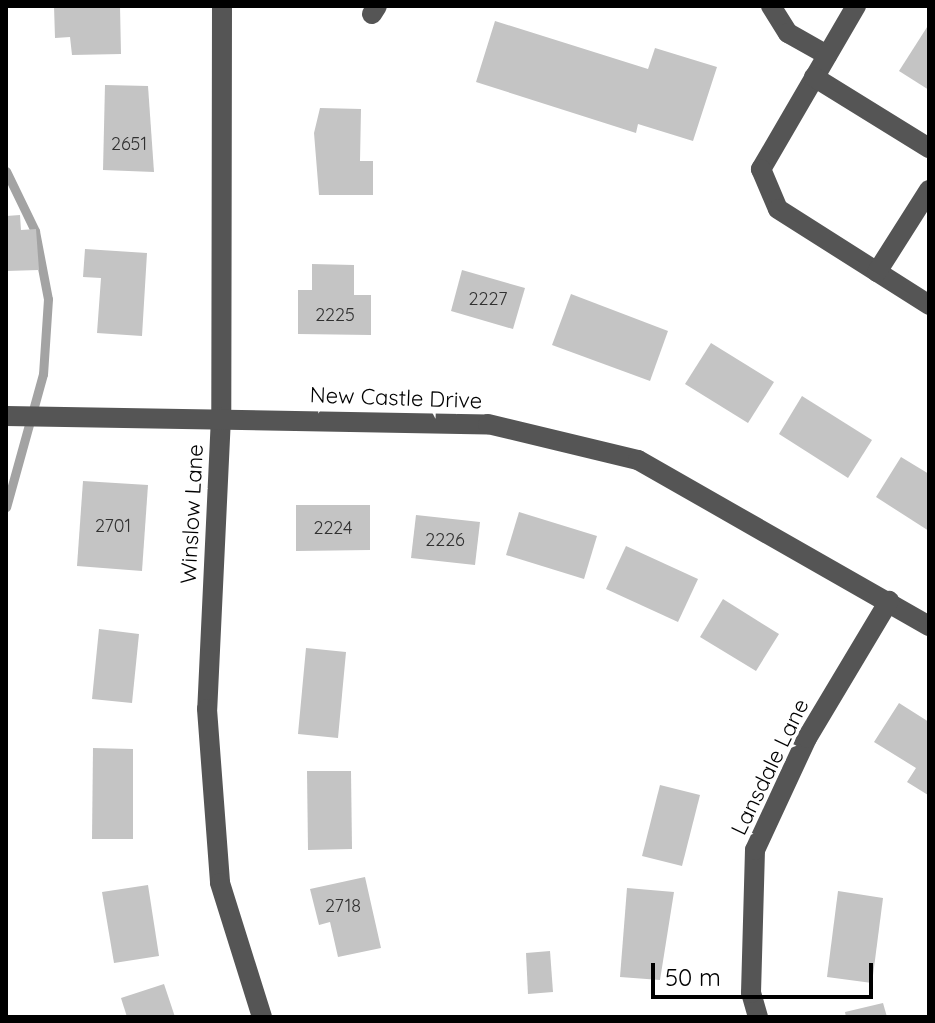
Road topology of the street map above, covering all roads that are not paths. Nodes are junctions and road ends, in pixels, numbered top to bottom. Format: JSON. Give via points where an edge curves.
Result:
{"nodes":[{"id":1,"x":222,"y":6,"type":"edge"},
{"id":2,"x":771,"y":6,"type":"edge"},
{"id":3,"x":856,"y":6,"type":"edge"},
{"id":4,"x":827,"y":55,"type":"junction"},
{"id":5,"x":814,"y":77,"type":"junction"},
{"id":6,"x":929,"y":148,"type":"edge"},
{"id":7,"x":929,"y":190,"type":"edge"},
{"id":8,"x":877,"y":272,"type":"junction"},
{"id":9,"x":929,"y":305,"type":"edge"},
{"id":10,"x":6,"y":416,"type":"edge"},
{"id":11,"x":221,"y":417,"type":"junction"},
{"id":12,"x":889,"y":601,"type":"junction"},
{"id":13,"x":929,"y":626,"type":"edge"},
{"id":14,"x":262,"y":1017,"type":"edge"},
{"id":15,"x":758,"y":1017,"type":"edge"}],
"edges":[{"from":1,"to":11,"type":"street","name":"Winslow Lane"},
{"from":2,"to":4,"type":"street","via":[[788,33]]},
{"from":3,"to":4,"type":"street"},
{"from":4,"to":5,"type":"street"},
{"from":5,"to":6,"type":"street"},
{"from":5,"to":8,"type":"street","via":[[761,169],[778,209]]},
{"from":7,"to":8,"type":"street"},
{"from":8,"to":9,"type":"street"},
{"from":10,"to":11,"type":"street","name":"New Castle Drive"},
{"from":11,"to":12,"type":"street","name":"New Castle Drive","via":[[488,424],[638,460]]},
{"from":11,"to":14,"type":"street","name":"Winslow Lane","via":[[207,709],[220,883]]},
{"from":12,"to":13,"type":"street","name":"New Castle Drive"},
{"from":12,"to":15,"type":"street","name":"Lansdale Lane","via":[[807,738],[755,850],[751,993]]}]}
